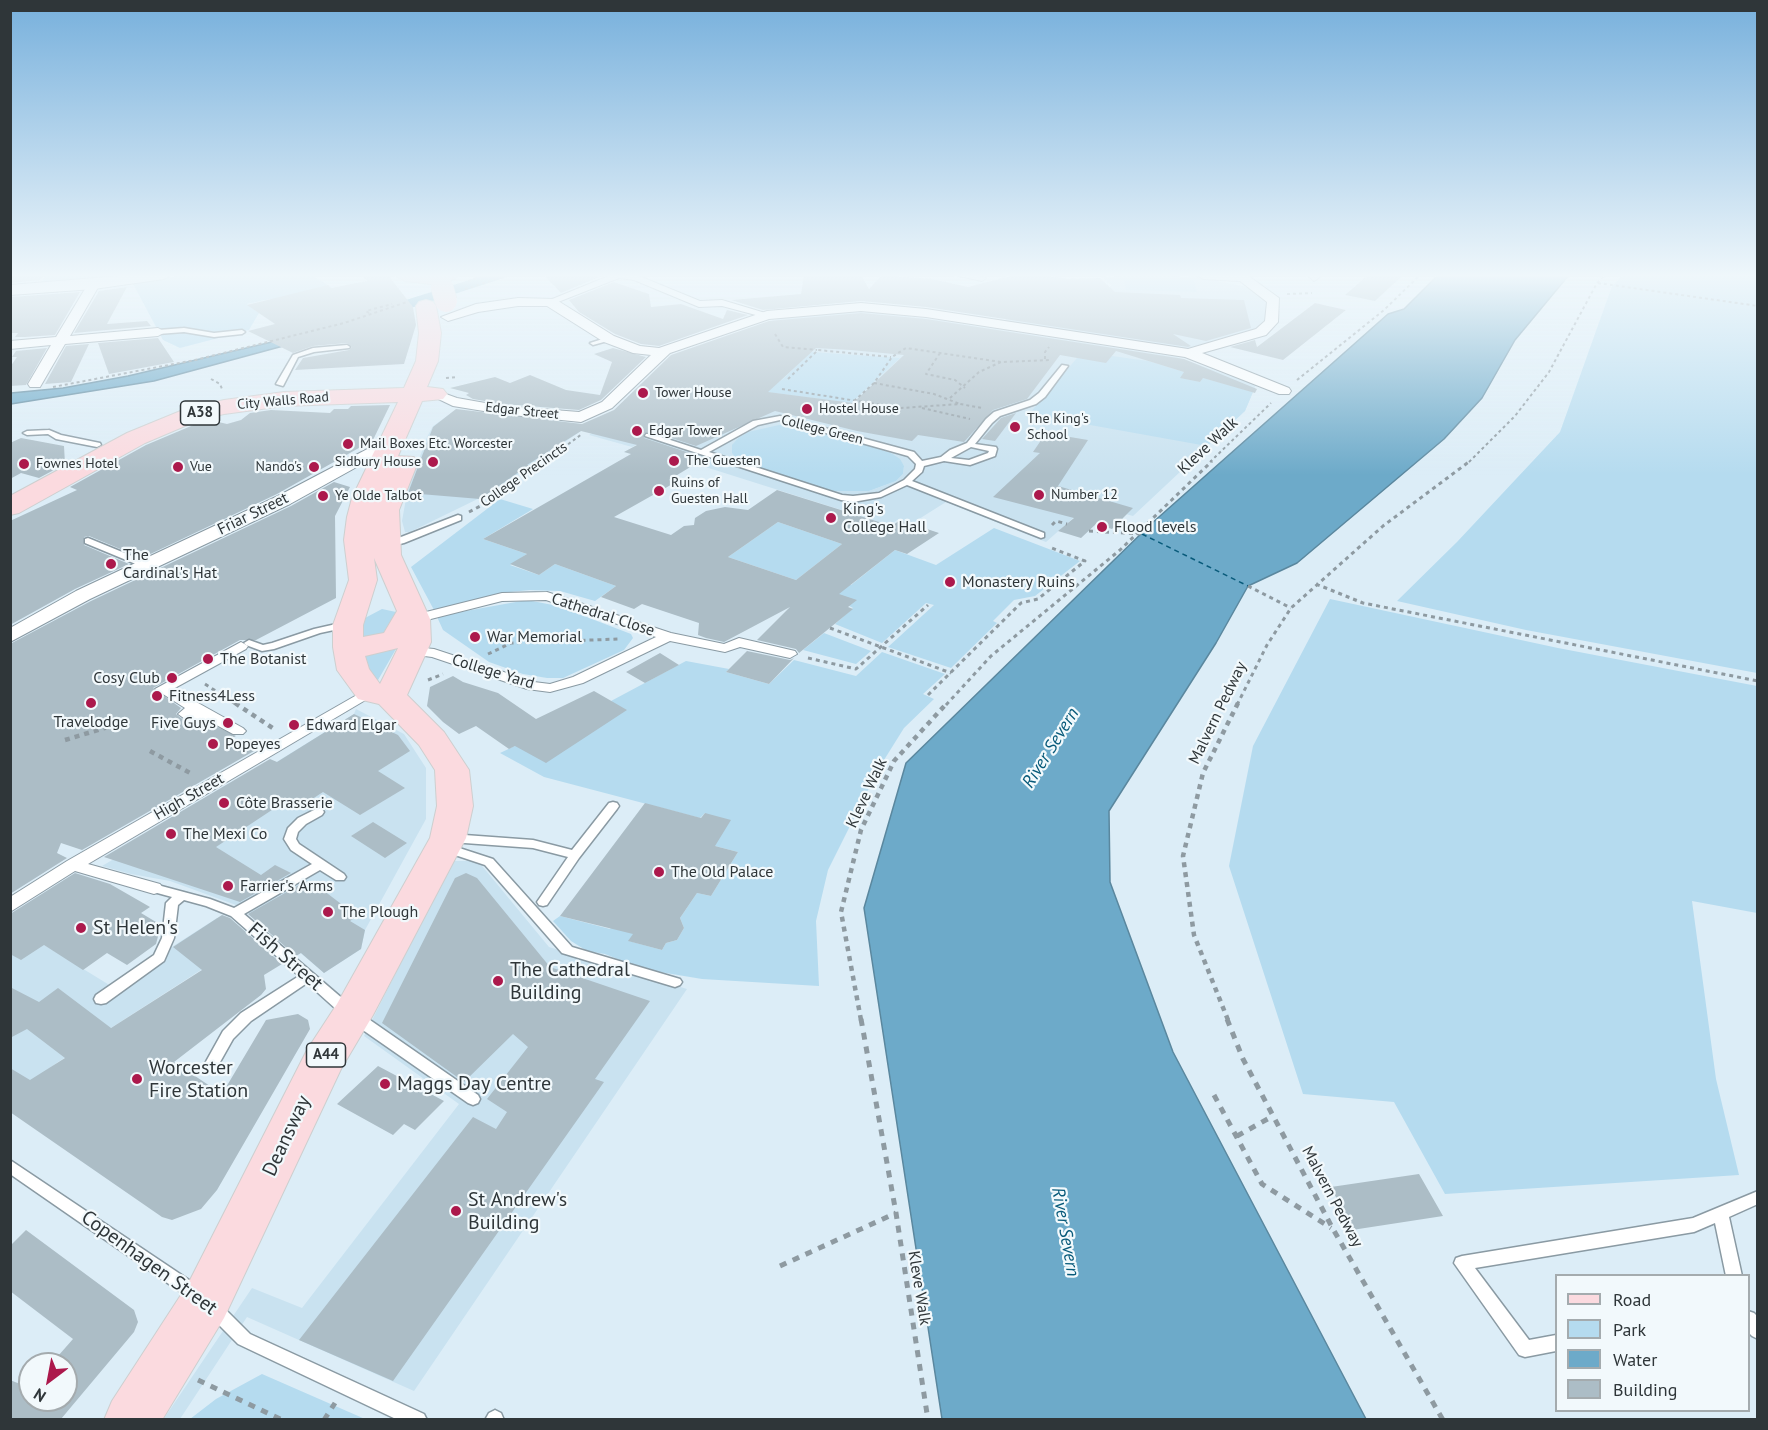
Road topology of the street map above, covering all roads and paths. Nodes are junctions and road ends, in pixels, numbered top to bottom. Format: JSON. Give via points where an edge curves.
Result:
{"nodes":[{"id":1,"x":60,"y":341,"type":"edge"},
{"id":2,"x":51,"y":342,"type":"edge"},
{"id":3,"x":269,"y":342,"type":"edge"},
{"id":4,"x":446,"y":342,"type":"edge"},
{"id":5,"x":598,"y":342,"type":"edge"},
{"id":6,"x":616,"y":342,"type":"edge"},
{"id":7,"x":690,"y":342,"type":"edge"},
{"id":8,"x":780,"y":342,"type":"edge"},
{"id":9,"x":1114,"y":342,"type":"edge"},
{"id":10,"x":1227,"y":342,"type":"edge"},
{"id":11,"x":1345,"y":342,"type":"edge"},
{"id":12,"x":1565,"y":342,"type":"edge"},
{"id":13,"x":593,"y":343,"type":"dead end"},
{"id":14,"x":10,"y":345,"type":"edge"},
{"id":15,"x":347,"y":347,"type":"dead end"},
{"id":16,"x":818,"y":350,"type":"junction"},
{"id":17,"x":660,"y":352,"type":"junction"},
{"id":18,"x":940,"y":353,"type":"junction"},
{"id":19,"x":1188,"y":353,"type":"junction"},
{"id":20,"x":892,"y":357,"type":"junction"},
{"id":21,"x":1000,"y":362,"type":"junction"},
{"id":22,"x":1064,"y":366,"type":"joint"},
{"id":23,"x":788,"y":379,"type":"dead end"},
{"id":24,"x":874,"y":383,"type":"junction"},
{"id":25,"x":35,"y":384,"type":"dead end"},
{"id":26,"x":280,"y":384,"type":"junction"},
{"id":27,"x":421,"y":386,"type":"junction"},
{"id":28,"x":50,"y":387,"type":"dead end"},
{"id":29,"x":965,"y":388,"type":"junction"},
{"id":30,"x":782,"y":389,"type":"dead end"},
{"id":31,"x":1284,"y":391,"type":"joint"},
{"id":32,"x":224,"y":396,"type":"junction"},
{"id":33,"x":950,"y":398,"type":"junction"},
{"id":34,"x":853,"y":402,"type":"junction"},
{"id":35,"x":1272,"y":402,"type":"dead end"},
{"id":36,"x":960,"y":404,"type":"junction"},
{"id":37,"x":922,"y":408,"type":"junction"},
{"id":38,"x":1003,"y":411,"type":"junction"},
{"id":39,"x":989,"y":421,"type":"junction"},
{"id":40,"x":27,"y":433,"type":"dead end"},
{"id":41,"x":583,"y":433,"type":"dead end"},
{"id":42,"x":650,"y":436,"type":"dead end"},
{"id":43,"x":394,"y":440,"type":"junction"},
{"id":44,"x":97,"y":445,"type":"junction"},
{"id":45,"x":970,"y":445,"type":"junction"},
{"id":46,"x":702,"y":453,"type":"junction"},
{"id":47,"x":944,"y":459,"type":"junction"},
{"id":48,"x":920,"y":464,"type":"junction"},
{"id":49,"x":335,"y":472,"type":"junction"},
{"id":50,"x":379,"y":473,"type":"junction"},
{"id":51,"x":907,"y":483,"type":"junction"},
{"id":52,"x":10,"y":492,"type":"edge"},
{"id":53,"x":10,"y":507,"type":"edge"},
{"id":54,"x":458,"y":518,"type":"joint"},
{"id":55,"x":1056,"y":521,"type":"dead end"},
{"id":56,"x":1067,"y":524,"type":"dead end"},
{"id":57,"x":1089,"y":531,"type":"dead end"},
{"id":58,"x":1135,"y":532,"type":"junction"},
{"id":59,"x":1142,"y":534,"type":"dead end"},
{"id":60,"x":1041,"y":535,"type":"joint"},
{"id":61,"x":88,"y":541,"type":"dead end"},
{"id":62,"x":386,"y":544,"type":"junction"},
{"id":63,"x":146,"y":565,"type":"junction"},
{"id":64,"x":1316,"y":584,"type":"junction"},
{"id":65,"x":1248,"y":586,"type":"dead end"},
{"id":66,"x":928,"y":605,"type":"dead end"},
{"id":67,"x":1291,"y":608,"type":"junction"},
{"id":68,"x":352,"y":622,"type":"junction"},
{"id":69,"x":413,"y":623,"type":"junction"},
{"id":70,"x":830,"y":628,"type":"dead end"},
{"id":71,"x":10,"y":636,"type":"edge"},
{"id":72,"x":669,"y":637,"type":"junction"},
{"id":73,"x":631,"y":638,"type":"dead end"},
{"id":74,"x":511,"y":643,"type":"dead end"},
{"id":75,"x":245,"y":645,"type":"joint"},
{"id":76,"x":879,"y":648,"type":"junction"},
{"id":77,"x":790,"y":654,"type":"dead end"},
{"id":78,"x":805,"y":657,"type":"dead end"},
{"id":79,"x":951,"y":673,"type":"junction"},
{"id":80,"x":215,"y":679,"type":"dead end"},
{"id":81,"x":1758,"y":681,"type":"edge"},
{"id":82,"x":379,"y":694,"type":"junction"},
{"id":83,"x":928,"y":695,"type":"dead end"},
{"id":84,"x":108,"y":727,"type":"dead end"},
{"id":85,"x":238,"y":730,"type":"dead end"},
{"id":86,"x":291,"y":738,"type":"junction"},
{"id":87,"x":65,"y":740,"type":"dead end"},
{"id":88,"x":150,"y":751,"type":"dead end"},
{"id":89,"x":192,"y":774,"type":"dead end"},
{"id":90,"x":614,"y":806,"type":"dead end"},
{"id":91,"x":318,"y":812,"type":"dead end"},
{"id":92,"x":446,"y":842,"type":"junction"},
{"id":93,"x":575,"y":855,"type":"junction"},
{"id":94,"x":321,"y":864,"type":"junction"},
{"id":95,"x":73,"y":865,"type":"junction"},
{"id":96,"x":340,"y":877,"type":"dead end"},
{"id":97,"x":154,"y":888,"type":"joint"},
{"id":98,"x":182,"y":896,"type":"junction"},
{"id":99,"x":543,"y":902,"type":"dead end"},
{"id":100,"x":10,"y":906,"type":"edge"},
{"id":101,"x":235,"y":914,"type":"junction"},
{"id":102,"x":308,"y":976,"type":"junction"},
{"id":103,"x":675,"y":982,"type":"dead end"},
{"id":104,"x":101,"y":999,"type":"dead end"},
{"id":105,"x":352,"y":1015,"type":"junction"},
{"id":106,"x":210,"y":1067,"type":"dead end"},
{"id":107,"x":1214,"y":1095,"type":"dead end"},
{"id":108,"x":473,"y":1099,"type":"dead end"},
{"id":109,"x":1273,"y":1116,"type":"junction"},
{"id":110,"x":1237,"y":1136,"type":"junction"},
{"id":111,"x":10,"y":1166,"type":"edge"},
{"id":112,"x":1758,"y":1197,"type":"edge"},
{"id":113,"x":896,"y":1213,"type":"junction"},
{"id":114,"x":1721,"y":1213,"type":"junction"},
{"id":115,"x":1333,"y":1229,"type":"junction"},
{"id":116,"x":780,"y":1266,"type":"dead end"},
{"id":117,"x":1734,"y":1274,"type":"edge"},
{"id":118,"x":206,"y":1301,"type":"junction"},
{"id":119,"x":1555,"y":1343,"type":"edge"},
{"id":120,"x":166,"y":1366,"type":"junction"},
{"id":121,"x":333,"y":1405,"type":"dead end"},
{"id":122,"x":131,"y":1419,"type":"edge"},
{"id":123,"x":282,"y":1419,"type":"edge"},
{"id":124,"x":324,"y":1419,"type":"edge"},
{"id":125,"x":418,"y":1419,"type":"edge"},
{"id":126,"x":928,"y":1419,"type":"edge"},
{"id":127,"x":1443,"y":1419,"type":"edge"}],
"edges":[{"from":1,"to":25,"type":"street"},
{"from":2,"to":14,"type":"street"},
{"from":3,"to":28,"type":"path","via":[[110,378]]},
{"from":4,"to":27,"type":"main road","number":"A44"},
{"from":5,"to":13,"type":"lane"},
{"from":6,"to":17,"type":"street","via":[[638,350]]},
{"from":7,"to":17,"type":"street"},
{"from":8,"to":16,"type":"path","via":[[783,347]]},
{"from":9,"to":19,"type":"street"},
{"from":10,"to":19,"type":"street"},
{"from":11,"to":31,"type":"path"},
{"from":12,"to":64,"type":"path","name":"Malvern Pedway","via":[[1549,372],[1515,416],[1463,468],[1383,526]]},
{"from":15,"to":26,"type":"lane","via":[[295,356]]},
{"from":16,"to":20,"type":"path"},
{"from":16,"to":23,"type":"path"},
{"from":17,"to":27,"type":"street","name":"Edgar Street","via":[[608,405],[581,417],[453,402]]},
{"from":18,"to":20,"type":"path","via":[[906,348]]},
{"from":18,"to":21,"type":"path"},
{"from":18,"to":29,"type":"path","via":[[926,374],[955,380]]},
{"from":19,"to":31,"type":"street"},
{"from":20,"to":24,"type":"path"},
{"from":21,"to":22,"type":"path","via":[[1045,359],[1064,362]]},
{"from":21,"to":29,"type":"path","via":[[979,372]]},
{"from":22,"to":38,"type":"lane","via":[[1033,402]]},
{"from":24,"to":33,"type":"path"},
{"from":24,"to":34,"type":"path"},
{"from":26,"to":27,"type":"main road","name":"City Walls Road","number":"A38","via":[[367,379]]},
{"from":26,"to":32,"type":"main road","name":"City Walls Road","number":"A38"},
{"from":27,"to":32,"type":"main road","name":"City Walls Road","number":"A38"},
{"from":27,"to":43,"type":"main road","number":"A44"},
{"from":27,"to":53,"type":"main road","name":"City Walls Road","number":"A38","via":[[263,401],[191,415],[136,438]]},
{"from":27,"to":62,"type":"main road","number":"A44","via":[[386,510]]},
{"from":29,"to":33,"type":"path"},
{"from":30,"to":34,"type":"path"},
{"from":32,"to":44,"type":"main road","name":"City Walls Road","number":"A38","via":[[165,413]]},
{"from":33,"to":36,"type":"path"},
{"from":34,"to":37,"type":"path"},
{"from":35,"to":58,"type":"path","name":"Kleve Walk"},
{"from":36,"to":37,"type":"path"},
{"from":36,"to":38,"type":"path"},
{"from":37,"to":39,"type":"path"},
{"from":38,"to":39,"type":"lane"},
{"from":39,"to":45,"type":"lane"},
{"from":40,"to":44,"type":"lane","via":[[49,432]]},
{"from":41,"to":54,"type":"path","name":"College Precincts","via":[[490,501]]},
{"from":42,"to":46,"type":"lane"},
{"from":43,"to":49,"type":"street","name":"Friar Street"},
{"from":43,"to":50,"type":"main road","number":"A44"},
{"from":44,"to":52,"type":"main road","name":"City Walls Road","number":"A38"},
{"from":45,"to":47,"type":"lane"},
{"from":45,"to":47,"type":"lane","via":[[993,449],[992,454],[970,463]]},
{"from":46,"to":48,"type":"lane","name":"College Green","via":[[756,423],[780,418],[906,452]]},
{"from":46,"to":51,"type":"lane","via":[[853,499],[881,495]]},
{"from":47,"to":48,"type":"lane"},
{"from":48,"to":51,"type":"lane"},
{"from":49,"to":50,"type":"street","name":"Friar Street","via":[[362,468]]},
{"from":49,"to":63,"type":"street","name":"Friar Street","via":[[170,557]]},
{"from":50,"to":68,"type":"main road","number":"A44","via":[[360,517],[358,540],[363,580]]},
{"from":51,"to":60,"type":"lane"},
{"from":54,"to":62,"type":"lane"},
{"from":55,"to":56,"type":"path"},
{"from":57,"to":58,"type":"path"},
{"from":58,"to":59,"type":"path"},
{"from":58,"to":113,"type":"path","name":"Kleve Walk","via":[[1120,550],[991,656],[894,761],[861,830],[841,912]]},
{"from":60,"to":79,"type":"path","via":[[1034,541],[1085,561],[1038,599],[1021,603]]},
{"from":61,"to":63,"type":"lane"},
{"from":62,"to":69,"type":"main road","number":"A44"},
{"from":63,"to":71,"type":"street","name":"Friar Street"},
{"from":64,"to":67,"type":"path","name":"Malvern Pedway"},
{"from":64,"to":81,"type":"path","via":[[1363,603]]},
{"from":65,"to":67,"type":"path"},
{"from":66,"to":76,"type":"path"},
{"from":67,"to":109,"type":"path","name":"Malvern Pedway","via":[[1267,645],[1203,773],[1183,856],[1194,935],[1243,1059]]},
{"from":68,"to":69,"type":"main road","via":[[372,646],[394,639]]},
{"from":68,"to":75,"type":"lane","via":[[274,646]]},
{"from":68,"to":82,"type":"main road","number":"A44","via":[[353,670]]},
{"from":69,"to":72,"type":"street","name":"Cathedral Close","via":[[502,597],[547,596]]},
{"from":69,"to":72,"type":"street","name":"College Yard","via":[[435,653],[532,686],[550,688],[578,680]]},
{"from":69,"to":82,"type":"main road"},
{"from":70,"to":76,"type":"path"},
{"from":72,"to":77,"type":"street","name":"Cathedral Close","via":[[725,648],[739,642]]},
{"from":73,"to":74,"type":"path"},
{"from":75,"to":85,"type":"street","via":[[162,689]]},
{"from":76,"to":78,"type":"path","via":[[856,669]]},
{"from":76,"to":79,"type":"path"},
{"from":79,"to":83,"type":"path"},
{"from":80,"to":86,"type":"path","via":[[205,684]]},
{"from":82,"to":86,"type":"street","name":"High Street"},
{"from":82,"to":92,"type":"main road","name":"Deansway","number":"A44","via":[[432,740],[452,770],[455,806]]},
{"from":84,"to":87,"type":"path"},
{"from":86,"to":95,"type":"street","name":"High Street"},
{"from":88,"to":89,"type":"path"},
{"from":90,"to":93,"type":"lane"},
{"from":91,"to":94,"type":"lane","via":[[302,821],[290,839]]},
{"from":92,"to":93,"type":"lane","via":[[533,844]]},
{"from":92,"to":103,"type":"lane","via":[[489,862],[567,950]]},
{"from":92,"to":105,"type":"main road","name":"Deansway","number":"A44"},
{"from":93,"to":99,"type":"lane"},
{"from":94,"to":96,"type":"lane"},
{"from":94,"to":101,"type":"lane"},
{"from":95,"to":97,"type":"street","name":"Fish Street"},
{"from":95,"to":100,"type":"street","name":"High Street"},
{"from":97,"to":98,"type":"lane","name":"Fish Street"},
{"from":98,"to":101,"type":"lane","name":"Fish Street"},
{"from":98,"to":104,"type":"lane","via":[[172,903],[168,938],[159,957]]},
{"from":101,"to":102,"type":"lane","name":"Fish Street"},
{"from":102,"to":105,"type":"lane","name":"Fish Street"},
{"from":102,"to":106,"type":"lane","via":[[246,1017],[228,1035]]},
{"from":105,"to":108,"type":"lane","name":"Fish Street"},
{"from":105,"to":118,"type":"main road","name":"Deansway","number":"A44","via":[[322,1062]]},
{"from":107,"to":110,"type":"path"},
{"from":109,"to":110,"type":"path"},
{"from":109,"to":115,"type":"path","name":"Malvern Pedway"},
{"from":110,"to":115,"type":"path","via":[[1262,1184]]},
{"from":111,"to":118,"type":"lane","name":"Copenhagen Street"},
{"from":112,"to":114,"type":"lane"},
{"from":113,"to":116,"type":"path"},
{"from":113,"to":126,"type":"path","name":"Kleve Walk"},
{"from":114,"to":117,"type":"lane"},
{"from":114,"to":119,"type":"lane","via":[[1694,1225],[1462,1263],[1525,1349]]},
{"from":115,"to":127,"type":"path","name":"Malvern Pedway"},
{"from":118,"to":120,"type":"main road","name":"Deansway","number":"A44"},
{"from":118,"to":125,"type":"lane","name":"Copenhagen Street","via":[[244,1339]]},
{"from":120,"to":122,"type":"main road","name":"Deansway","number":"A44"},
{"from":120,"to":123,"type":"path"},
{"from":121,"to":124,"type":"path"}]}
